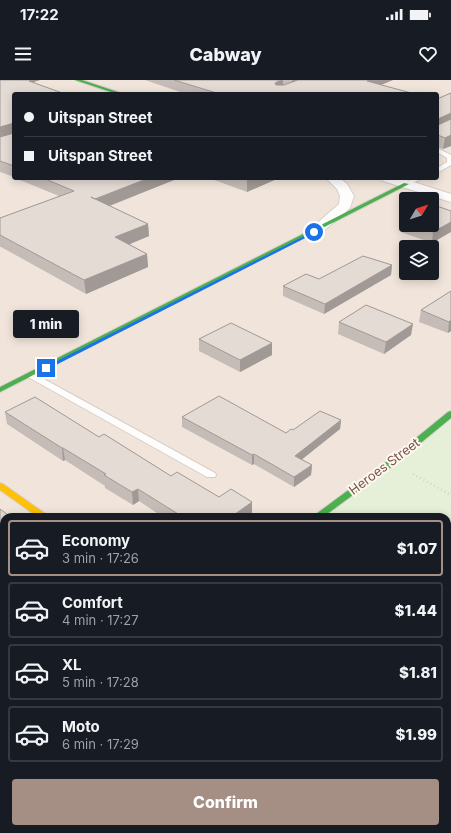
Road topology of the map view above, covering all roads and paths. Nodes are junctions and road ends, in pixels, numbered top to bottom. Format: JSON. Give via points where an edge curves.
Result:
{"nodes":[{"id":1,"x":77,"y":80,"type":"edge"},
{"id":2,"x":115,"y":92,"type":"edge"},
{"id":3,"x":439,"y":151,"type":"edge"},
{"id":4,"x":439,"y":170,"type":"edge"},
{"id":5,"x":334,"y":180,"type":"edge"},
{"id":6,"x":394,"y":180,"type":"edge"},
{"id":7,"x":415,"y":180,"type":"edge"},
{"id":8,"x":406,"y":184,"type":"junction"},
{"id":9,"x":451,"y":198,"type":"edge"},
{"id":10,"x":314,"y":232,"type":"junction"},
{"id":11,"x":31,"y":375,"type":"junction"},
{"id":12,"x":0,"y":390,"type":"edge"},
{"id":13,"x":451,"y":414,"type":"edge"},
{"id":14,"x":392,"y":462,"type":"junction"},
{"id":15,"x":211,"y":475,"type":"dead end"},
{"id":16,"x":0,"y":486,"type":"edge"},
{"id":17,"x":451,"y":495,"type":"edge"},
{"id":18,"x":39,"y":513,"type":"edge"},
{"id":19,"x":322,"y":513,"type":"edge"}],
"edges":[{"from":1,"to":2,"type":"street"},
{"from":3,"to":4,"type":"lane","via":[[450,157],[450,162]]},
{"from":5,"to":10,"type":"street","via":[[348,196],[345,204]]},
{"from":6,"to":8,"type":"street"},
{"from":7,"to":8,"type":"lane"},
{"from":8,"to":9,"type":"street"},
{"from":8,"to":10,"type":"street"},
{"from":10,"to":11,"type":"street"},
{"from":11,"to":12,"type":"street"},
{"from":11,"to":15,"type":"lane"},
{"from":13,"to":14,"type":"street","name":"Heroes Street"},
{"from":14,"to":17,"type":"path"},
{"from":14,"to":19,"type":"street","name":"Heroes Street"},
{"from":16,"to":18,"type":"street"}]}
